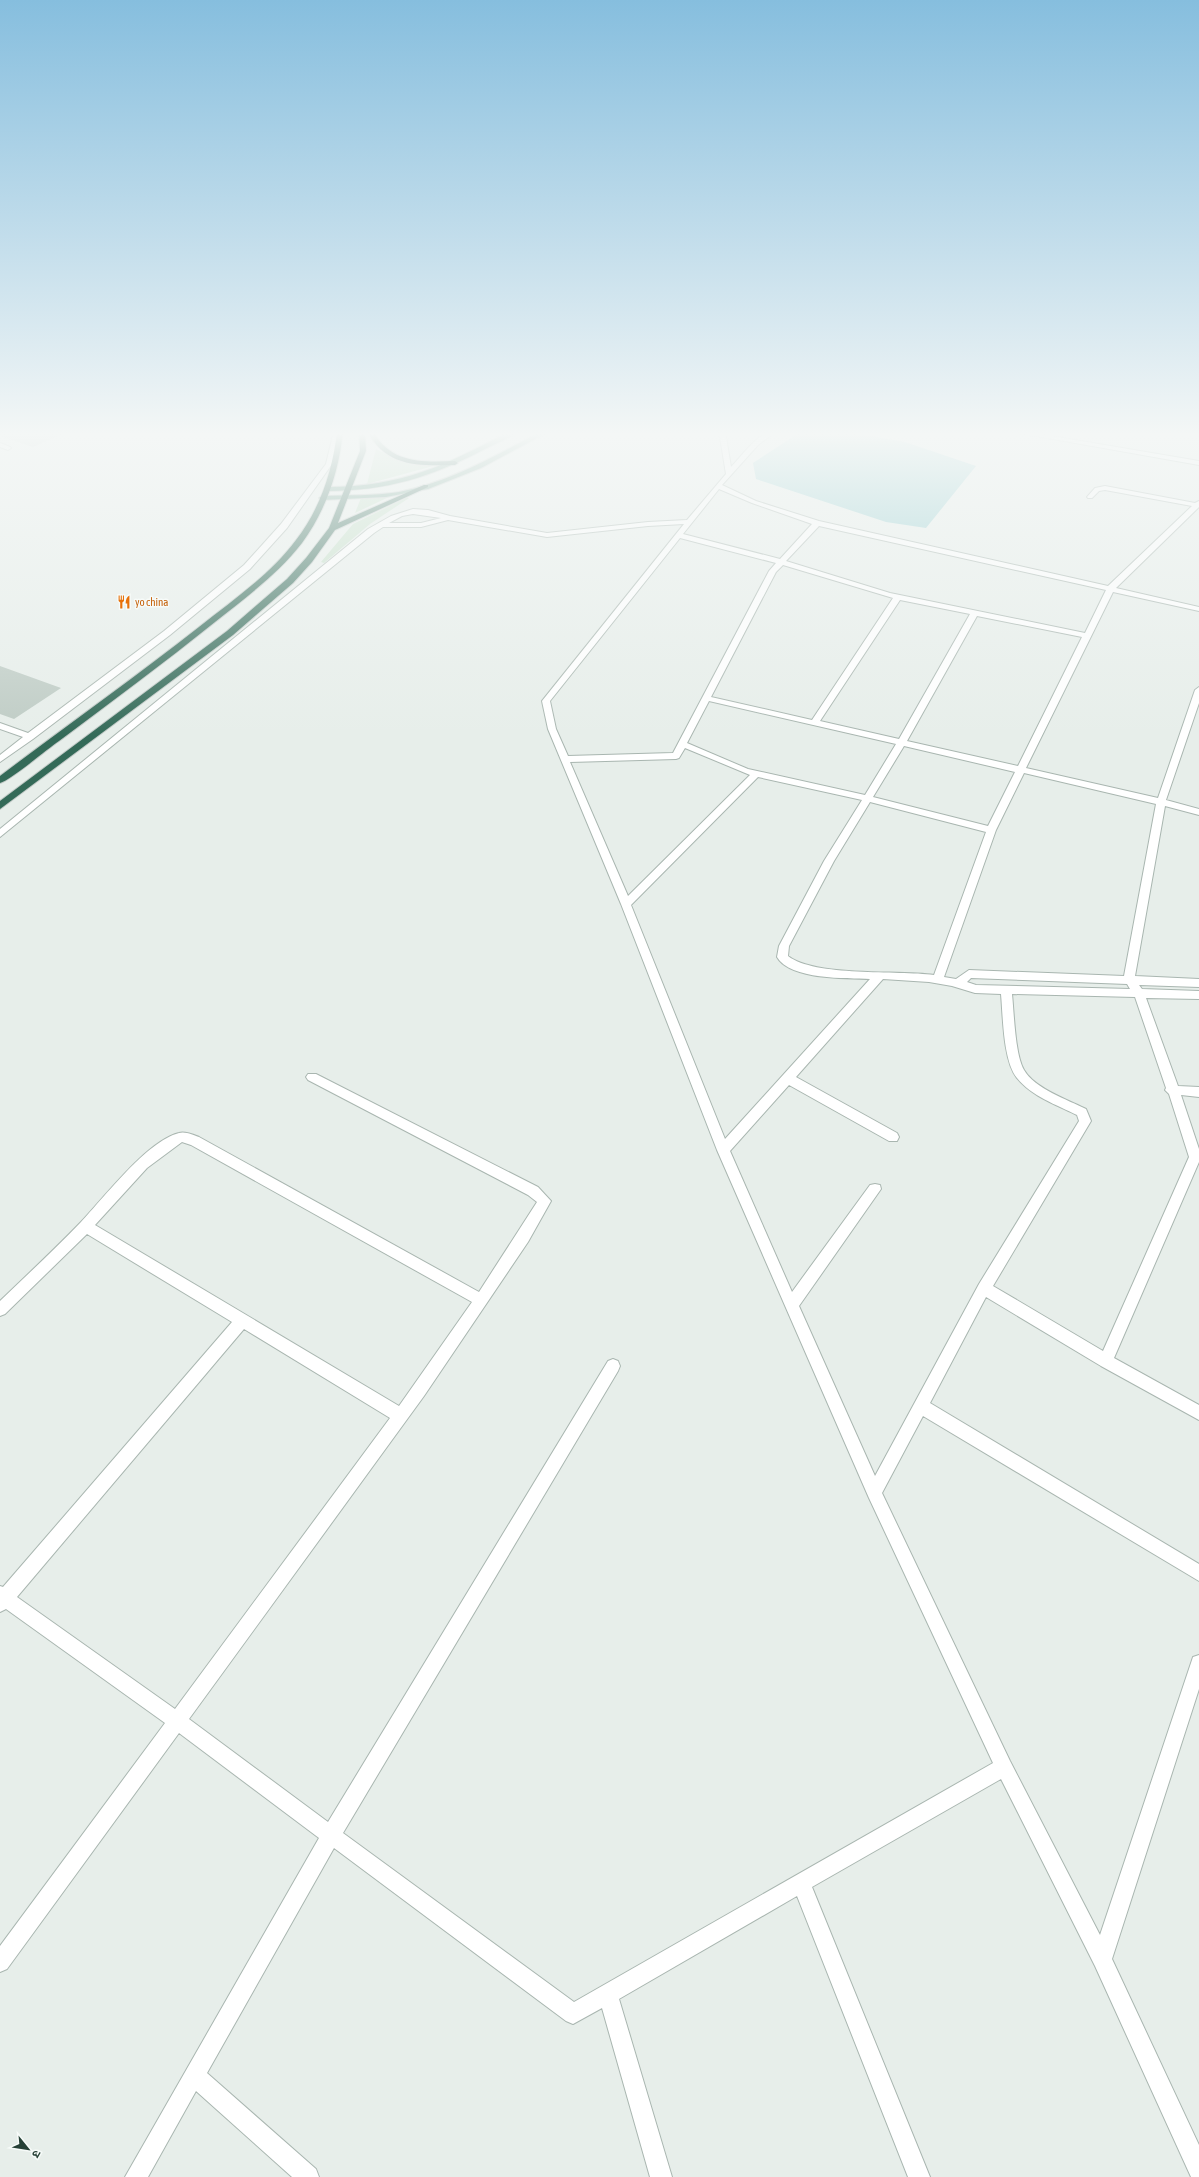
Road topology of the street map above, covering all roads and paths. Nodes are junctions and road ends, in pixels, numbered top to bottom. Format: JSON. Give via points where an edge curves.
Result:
{"nodes":[{"id":1,"x":278,"y":533,"type":"edge"},
{"id":2,"x":304,"y":533,"type":"edge"},
{"id":3,"x":329,"y":533,"type":"edge"},
{"id":4,"x":369,"y":533,"type":"edge"},
{"id":5,"x":520,"y":533,"type":"edge"},
{"id":6,"x":573,"y":533,"type":"edge"},
{"id":7,"x":681,"y":533,"type":"edge"},
{"id":8,"x":808,"y":533,"type":"edge"},
{"id":9,"x":860,"y":533,"type":"edge"},
{"id":10,"x":1168,"y":533,"type":"edge"},
{"id":11,"x":679,"y":535,"type":"junction"},
{"id":12,"x":781,"y":562,"type":"junction"},
{"id":13,"x":1111,"y":588,"type":"junction"},
{"id":14,"x":898,"y":597,"type":"junction"},
{"id":15,"x":1199,"y":609,"type":"edge"},
{"id":16,"x":975,"y":613,"type":"junction"},
{"id":17,"x":1087,"y":636,"type":"junction"},
{"id":18,"x":1199,"y":690,"type":"edge"},
{"id":19,"x":706,"y":698,"type":"junction"},
{"id":20,"x":814,"y":724,"type":"junction"},
{"id":21,"x":0,"y":726,"type":"edge"},
{"id":22,"x":30,"y":737,"type":"junction"},
{"id":23,"x":682,"y":744,"type":"junction"},
{"id":24,"x":901,"y":744,"type":"junction"},
{"id":25,"x":564,"y":759,"type":"junction"},
{"id":26,"x":0,"y":760,"type":"edge"},
{"id":27,"x":1021,"y":770,"type":"junction"},
{"id":28,"x":756,"y":774,"type":"junction"},
{"id":29,"x":0,"y":780,"type":"edge"},
{"id":30,"x":867,"y":798,"type":"junction"},
{"id":31,"x":1160,"y":802,"type":"junction"},
{"id":32,"x":0,"y":806,"type":"edge"},
{"id":33,"x":1199,"y":812,"type":"edge"},
{"id":34,"x":991,"y":830,"type":"junction"},
{"id":35,"x":0,"y":834,"type":"edge"},
{"id":36,"x":626,"y":904,"type":"junction"},
{"id":37,"x":880,"y":975,"type":"junction"},
{"id":38,"x":938,"y":979,"type":"junction"},
{"id":39,"x":1129,"y":979,"type":"junction"},
{"id":40,"x":959,"y":983,"type":"junction"},
{"id":41,"x":1199,"y":983,"type":"edge"},
{"id":42,"x":1006,"y":990,"type":"junction"},
{"id":43,"x":1139,"y":994,"type":"junction"},
{"id":44,"x":1199,"y":995,"type":"edge"},
{"id":45,"x":312,"y":1077,"type":"dead end"},
{"id":46,"x":787,"y":1078,"type":"junction"},
{"id":47,"x":1171,"y":1090,"type":"junction"},
{"id":48,"x":1199,"y":1092,"type":"edge"},
{"id":49,"x":893,"y":1136,"type":"dead end"},
{"id":50,"x":722,"y":1150,"type":"junction"},
{"id":51,"x":1197,"y":1158,"type":"edge"},
{"id":52,"x":875,"y":1189,"type":"dead end"},
{"id":53,"x":86,"y":1226,"type":"junction"},
{"id":54,"x":984,"y":1288,"type":"junction"},
{"id":55,"x":480,"y":1300,"type":"junction"},
{"id":56,"x":791,"y":1305,"type":"junction"},
{"id":57,"x":0,"y":1310,"type":"edge"},
{"id":58,"x":242,"y":1321,"type":"junction"},
{"id":59,"x":1106,"y":1361,"type":"junction"},
{"id":60,"x":613,"y":1366,"type":"dead end"},
{"id":61,"x":921,"y":1406,"type":"junction"},
{"id":62,"x":1199,"y":1413,"type":"edge"},
{"id":63,"x":401,"y":1416,"type":"junction"},
{"id":64,"x":874,"y":1493,"type":"junction"},
{"id":65,"x":1199,"y":1573,"type":"edge"},
{"id":66,"x":2,"y":1598,"type":"edge"},
{"id":67,"x":1199,"y":1663,"type":"edge"},
{"id":68,"x":178,"y":1722,"type":"junction"},
{"id":69,"x":1004,"y":1767,"type":"junction"},
{"id":70,"x":331,"y":1835,"type":"junction"},
{"id":71,"x":801,"y":1883,"type":"junction"},
{"id":72,"x":1102,"y":1958,"type":"junction"},
{"id":73,"x":0,"y":1962,"type":"edge"},
{"id":74,"x":608,"y":1994,"type":"junction"},
{"id":75,"x":194,"y":2075,"type":"junction"},
{"id":76,"x":1199,"y":2169,"type":"edge"},
{"id":77,"x":136,"y":2177,"type":"edge"},
{"id":78,"x":308,"y":2177,"type":"edge"},
{"id":79,"x":661,"y":2177,"type":"edge"},
{"id":80,"x":919,"y":2177,"type":"edge"}],
"edges":[{"from":1,"to":22,"type":"street","via":[[247,567],[167,633]]},
{"from":2,"to":29,"type":"highway","via":[[288,554],[248,592],[175,650]]},
{"from":3,"to":32,"type":"highway","via":[[290,581],[230,633]]},
{"from":4,"to":35,"type":"street"},
{"from":5,"to":6,"type":"street","via":[[547,535]]},
{"from":7,"to":11,"type":"street"},
{"from":8,"to":12,"type":"street"},
{"from":9,"to":13,"type":"street"},
{"from":10,"to":13,"type":"street"},
{"from":11,"to":12,"type":"street"},
{"from":11,"to":25,"type":"street","via":[[546,701],[552,729]]},
{"from":12,"to":14,"type":"street"},
{"from":12,"to":19,"type":"street","via":[[773,571]]},
{"from":13,"to":15,"type":"street"},
{"from":13,"to":17,"type":"street"},
{"from":14,"to":16,"type":"street"},
{"from":14,"to":20,"type":"street"},
{"from":16,"to":17,"type":"street"},
{"from":16,"to":24,"type":"street"},
{"from":17,"to":27,"type":"street"},
{"from":18,"to":31,"type":"street"},
{"from":19,"to":20,"type":"street"},
{"from":19,"to":23,"type":"street"},
{"from":20,"to":24,"type":"street"},
{"from":21,"to":22,"type":"street"},
{"from":22,"to":26,"type":"street"},
{"from":23,"to":25,"type":"street","via":[[676,756]]},
{"from":23,"to":28,"type":"street"},
{"from":24,"to":27,"type":"street"},
{"from":24,"to":30,"type":"street"},
{"from":25,"to":36,"type":"street"},
{"from":27,"to":31,"type":"street"},
{"from":27,"to":34,"type":"street"},
{"from":28,"to":30,"type":"street"},
{"from":28,"to":36,"type":"street"},
{"from":30,"to":34,"type":"street"},
{"from":30,"to":37,"type":"street","via":[[828,861],[784,946],[782,957],[787,963],[808,970]]},
{"from":31,"to":33,"type":"street"},
{"from":31,"to":39,"type":"street"},
{"from":34,"to":38,"type":"street"},
{"from":36,"to":50,"type":"street"},
{"from":37,"to":38,"type":"street"},
{"from":37,"to":46,"type":"street"},
{"from":38,"to":40,"type":"street"},
{"from":39,"to":40,"type":"street","via":[[969,974]]},
{"from":39,"to":41,"type":"street"},
{"from":39,"to":43,"type":"street"},
{"from":40,"to":42,"type":"street","via":[[976,989]]},
{"from":42,"to":43,"type":"street"},
{"from":42,"to":54,"type":"street","via":[[1019,1073],[1033,1086],[1082,1112],[1085,1121]]},
{"from":43,"to":44,"type":"street"},
{"from":43,"to":47,"type":"street"},
{"from":45,"to":55,"type":"street","via":[[533,1191],[545,1201]]},
{"from":46,"to":49,"type":"street"},
{"from":46,"to":50,"type":"street"},
{"from":47,"to":48,"type":"street"},
{"from":47,"to":51,"type":"street"},
{"from":50,"to":56,"type":"street"},
{"from":51,"to":59,"type":"street"},
{"from":52,"to":56,"type":"street"},
{"from":53,"to":55,"type":"street","via":[[127,1181],[165,1145],[182,1137]]},
{"from":53,"to":57,"type":"street"},
{"from":53,"to":58,"type":"street"},
{"from":54,"to":59,"type":"street"},
{"from":54,"to":61,"type":"street"},
{"from":55,"to":63,"type":"street"},
{"from":56,"to":64,"type":"street"},
{"from":58,"to":63,"type":"street"},
{"from":58,"to":66,"type":"street"},
{"from":59,"to":62,"type":"street"},
{"from":60,"to":70,"type":"street"},
{"from":61,"to":64,"type":"street"},
{"from":61,"to":65,"type":"street"},
{"from":63,"to":68,"type":"street"},
{"from":64,"to":69,"type":"street"},
{"from":66,"to":68,"type":"street"},
{"from":67,"to":72,"type":"street"},
{"from":68,"to":70,"type":"street"},
{"from":68,"to":73,"type":"street"},
{"from":69,"to":71,"type":"street"},
{"from":69,"to":72,"type":"street"},
{"from":70,"to":74,"type":"street","via":[[573,2014]]},
{"from":70,"to":75,"type":"street"},
{"from":71,"to":74,"type":"street"},
{"from":71,"to":80,"type":"street"},
{"from":72,"to":76,"type":"street"},
{"from":74,"to":79,"type":"street"},
{"from":75,"to":77,"type":"street"},
{"from":75,"to":78,"type":"street"}]}
